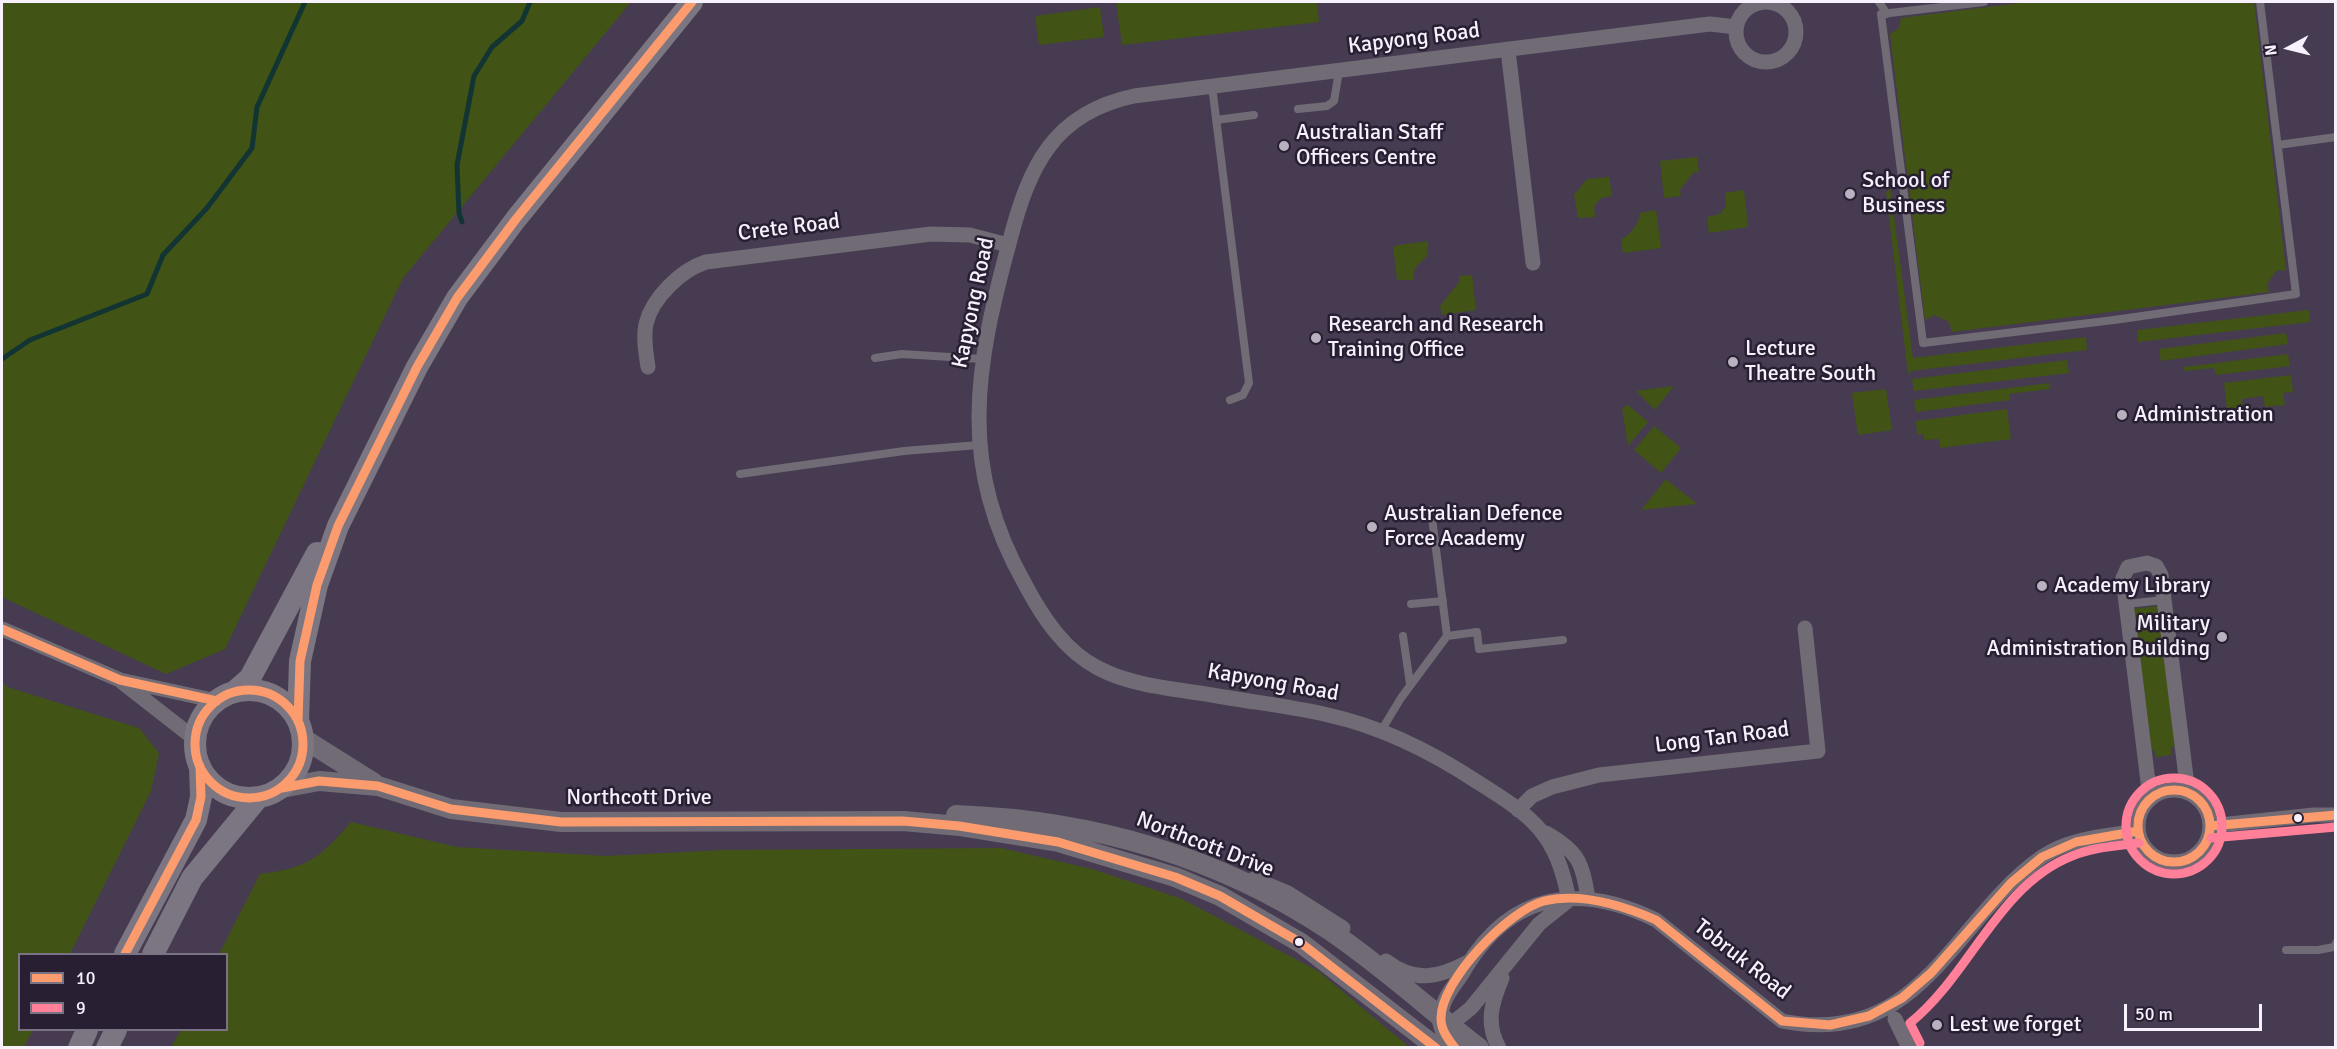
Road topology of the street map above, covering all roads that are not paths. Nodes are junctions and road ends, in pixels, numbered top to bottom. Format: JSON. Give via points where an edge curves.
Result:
{"nodes":[{"id":1,"x":692,"y":2,"type":"edge"},
{"id":2,"x":1879,"y":2,"type":"edge"},
{"id":3,"x":1984,"y":2,"type":"edge"},
{"id":4,"x":2260,"y":2,"type":"edge"},
{"id":5,"x":1887,"y":14,"type":"junction"},
{"id":6,"x":1736,"y":27,"type":"dead end"},
{"id":7,"x":1508,"y":50,"type":"junction"},
{"id":8,"x":1339,"y":70,"type":"junction"},
{"id":9,"x":1212,"y":86,"type":"junction"},
{"id":10,"x":1298,"y":109,"type":"dead end"},
{"id":11,"x":1254,"y":115,"type":"dead end"},
{"id":12,"x":1216,"y":120,"type":"junction"},
{"id":13,"x":2336,"y":137,"type":"edge"},
{"id":14,"x":2278,"y":145,"type":"junction"},
{"id":15,"x":1008,"y":245,"type":"junction"},
{"id":16,"x":1533,"y":263,"type":"dead end"},
{"id":17,"x":875,"y":358,"type":"dead end"},
{"id":18,"x":982,"y":359,"type":"junction"},
{"id":19,"x":648,"y":367,"type":"dead end"},
{"id":20,"x":1230,"y":400,"type":"dead end"},
{"id":21,"x":979,"y":445,"type":"junction"},
{"id":22,"x":740,"y":474,"type":"dead end"},
{"id":23,"x":1431,"y":510,"type":"dead end"},
{"id":24,"x":338,"y":526,"type":"junction"},
{"id":25,"x":2164,"y":600,"type":"junction"},
{"id":26,"x":1443,"y":601,"type":"junction"},
{"id":27,"x":1411,"y":604,"type":"dead end"},
{"id":28,"x":2126,"y":604,"type":"junction"},
{"id":29,"x":1805,"y":628,"type":"dead end"},
{"id":30,"x":2,"y":629,"type":"edge"},
{"id":31,"x":1403,"y":636,"type":"dead end"},
{"id":32,"x":1447,"y":636,"type":"junction"},
{"id":33,"x":1563,"y":640,"type":"dead end"},
{"id":34,"x":120,"y":680,"type":"junction"},
{"id":35,"x":1410,"y":684,"type":"junction"},
{"id":36,"x":225,"y":697,"type":"junction"},
{"id":37,"x":301,"y":730,"type":"junction"},
{"id":38,"x":1381,"y":731,"type":"junction"},
{"id":39,"x":195,"y":739,"type":"junction"},
{"id":40,"x":200,"y":766,"type":"junction"},
{"id":41,"x":378,"y":786,"type":"junction"},
{"id":42,"x":282,"y":789,"type":"junction"},
{"id":43,"x":2188,"y":793,"type":"junction"},
{"id":44,"x":2150,"y":798,"type":"junction"},
{"id":45,"x":257,"y":799,"type":"junction"},
{"id":46,"x":1518,"y":810,"type":"junction"},
{"id":47,"x":2336,"y":815,"type":"edge"},
{"id":48,"x":903,"y":821,"type":"junction"},
{"id":49,"x":2210,"y":826,"type":"junction"},
{"id":50,"x":1541,"y":830,"type":"junction"},
{"id":51,"x":2138,"y":831,"type":"junction"},
{"id":52,"x":1227,"y":874,"type":"junction"},
{"id":53,"x":1588,"y":898,"type":"junction"},
{"id":54,"x":1569,"y":900,"type":"junction"},
{"id":55,"x":2336,"y":943,"type":"edge"},
{"id":56,"x":2286,"y":950,"type":"dead end"},
{"id":57,"x":125,"y":953,"type":"edge"},
{"id":58,"x":154,"y":953,"type":"edge"},
{"id":59,"x":1470,"y":960,"type":"junction"},
{"id":60,"x":1507,"y":964,"type":"junction"},
{"id":61,"x":1895,"y":1019,"type":"junction"},
{"id":62,"x":1405,"y":1022,"type":"junction"},
{"id":63,"x":1445,"y":1023,"type":"junction"},
{"id":64,"x":86,"y":1031,"type":"edge"},
{"id":65,"x":115,"y":1031,"type":"edge"},
{"id":66,"x":79,"y":1047,"type":"edge"},
{"id":67,"x":107,"y":1047,"type":"edge"},
{"id":68,"x":1437,"y":1047,"type":"edge"},
{"id":69,"x":1455,"y":1047,"type":"edge"},
{"id":70,"x":1479,"y":1047,"type":"edge"},
{"id":71,"x":1499,"y":1047,"type":"edge"},
{"id":72,"x":1909,"y":1047,"type":"edge"}],
"edges":[{"from":1,"to":24,"type":"main road","via":[[516,219],[458,298],[417,367]]},
{"from":2,"to":5,"type":"lane"},
{"from":3,"to":5,"type":"lane"},
{"from":4,"to":14,"type":"lane"},
{"from":5,"to":14,"type":"lane","via":[[1881,14],[1923,343],[2296,294]]},
{"from":6,"to":7,"type":"street","name":"Kapyong Road","via":[[1710,24]]},
{"from":7,"to":8,"type":"street","name":"Kapyong Road"},
{"from":7,"to":16,"type":"street"},
{"from":8,"to":9,"type":"street","name":"Kapyong Road"},
{"from":8,"to":10,"type":"lane","via":[[1334,101],[1326,106]]},
{"from":9,"to":12,"type":"lane"},
{"from":9,"to":15,"type":"street","name":"Kapyong Road","via":[[1113,101],[1066,128],[1029,177]]},
{"from":11,"to":12,"type":"lane"},
{"from":12,"to":20,"type":"lane","via":[[1249,383],[1243,395]]},
{"from":13,"to":14,"type":"lane"},
{"from":15,"to":18,"type":"street","name":"Kapyong Road"},
{"from":15,"to":19,"type":"street","name":"Crete Road","via":[[970,235],[931,234],[699,264],[678,278],[649,317],[645,335]]},
{"from":17,"to":18,"type":"lane","via":[[902,354]]},
{"from":18,"to":21,"type":"street","name":"Kapyong Road"},
{"from":21,"to":22,"type":"lane"},
{"from":21,"to":38,"type":"street","name":"Kapyong Road","via":[[983,478],[1002,542],[1050,626],[1075,653],[1097,668],[1136,681],[1325,714]]},
{"from":23,"to":26,"type":"lane"},
{"from":24,"to":36,"type":"main road","via":[[303,576],[250,678]]},
{"from":24,"to":37,"type":"main road","via":[[307,622],[300,661]]},
{"from":25,"to":28,"type":"lane"},
{"from":25,"to":28,"type":"street","via":[[2159,570],[2140,563],[2128,567],[2124,574]]},
{"from":25,"to":43,"type":"street"},
{"from":26,"to":27,"type":"lane"},
{"from":26,"to":32,"type":"lane"},
{"from":28,"to":44,"type":"street"},
{"from":29,"to":46,"type":"street","name":"Long Tan Road","via":[[1818,751],[1599,775],[1552,787],[1532,796]]},
{"from":30,"to":34,"type":"street"},
{"from":31,"to":35,"type":"lane"},
{"from":32,"to":33,"type":"lane","via":[[1477,632],[1479,649]]},
{"from":32,"to":35,"type":"lane"},
{"from":34,"to":36,"type":"street"},
{"from":34,"to":39,"type":"street"},
{"from":35,"to":38,"type":"lane"},
{"from":36,"to":37,"type":"main road","via":[[264,692],[290,708]]},
{"from":36,"to":39,"type":"main road","via":[[199,725]]},
{"from":37,"to":41,"type":"street","name":"Northcott Drive"},
{"from":37,"to":42,"type":"main road","via":[[302,758]]},
{"from":38,"to":46,"type":"street","name":"Kapyong Road","via":[[1453,766]]},
{"from":39,"to":40,"type":"main road"},
{"from":40,"to":45,"type":"main road","via":[[209,781],[223,792]]},
{"from":40,"to":57,"type":"main road","via":[[201,797],[196,820]]},
{"from":41,"to":42,"type":"street","name":"Northcott Drive","via":[[320,781]]},
{"from":41,"to":48,"type":"street","name":"Northcott Drive","via":[[452,808],[561,822]]},
{"from":42,"to":45,"type":"main road"},
{"from":43,"to":44,"type":"street","via":[[2170,790]]},
{"from":43,"to":49,"type":"street","via":[[2202,804]]},
{"from":44,"to":51,"type":"street","via":[[2141,810]]},
{"from":45,"to":58,"type":"main road","via":[[192,878]]},
{"from":46,"to":50,"type":"street","name":"Kapyong Road"},
{"from":47,"to":49,"type":"street"},
{"from":48,"to":52,"type":"street","name":"Northcott Drive","via":[[948,815],[1049,821],[1161,848]]},
{"from":48,"to":62,"type":"street","name":"Northcott Drive","via":[[1058,842],[1175,877],[1220,896],[1301,943]]},
{"from":49,"to":51,"type":"street","via":[[2198,853],[2177,862],[2161,860],[2148,852]]},
{"from":50,"to":53,"type":"street","name":"Kapyong Road","via":[[1577,857]]},
{"from":50,"to":54,"type":"street","name":"Kapyong Road","via":[[1558,857]]},
{"from":51,"to":61,"type":"street","name":"Tobruk Road","via":[[2069,843],[2036,862],[2013,883],[1906,1012]]},
{"from":52,"to":59,"type":"street","via":[[1266,883],[1288,893],[1405,974],[1434,977]]},
{"from":52,"to":63,"type":"street","name":"Northcott Drive","via":[[1330,931]]},
{"from":53,"to":54,"type":"street","name":"Tobruk Road"},
{"from":53,"to":61,"type":"street","name":"Tobruk Road","via":[[1633,909],[1656,920],[1782,1021],[1806,1031],[1839,1036]]},
{"from":54,"to":59,"type":"street","name":"Tobruk Road","via":[[1541,902],[1528,908],[1501,927]]},
{"from":54,"to":60,"type":"street","via":[[1544,919]]},
{"from":55,"to":56,"type":"lane","via":[[2334,947],[2318,950]]},
{"from":59,"to":63,"type":"street","name":"Tobruk Road","via":[[1443,1002]]},
{"from":60,"to":63,"type":"street","via":[[1471,1008]]},
{"from":60,"to":71,"type":"street","via":[[1490,1016]]},
{"from":61,"to":72,"type":"street"},
{"from":62,"to":63,"type":"street","via":[[1423,1029]]},
{"from":62,"to":68,"type":"street","name":"Northcott Drive"},
{"from":63,"to":69,"type":"street"},
{"from":63,"to":70,"type":"street","name":"Northcott Drive"},
{"from":64,"to":66,"type":"main road"},
{"from":65,"to":67,"type":"main road"}]}
